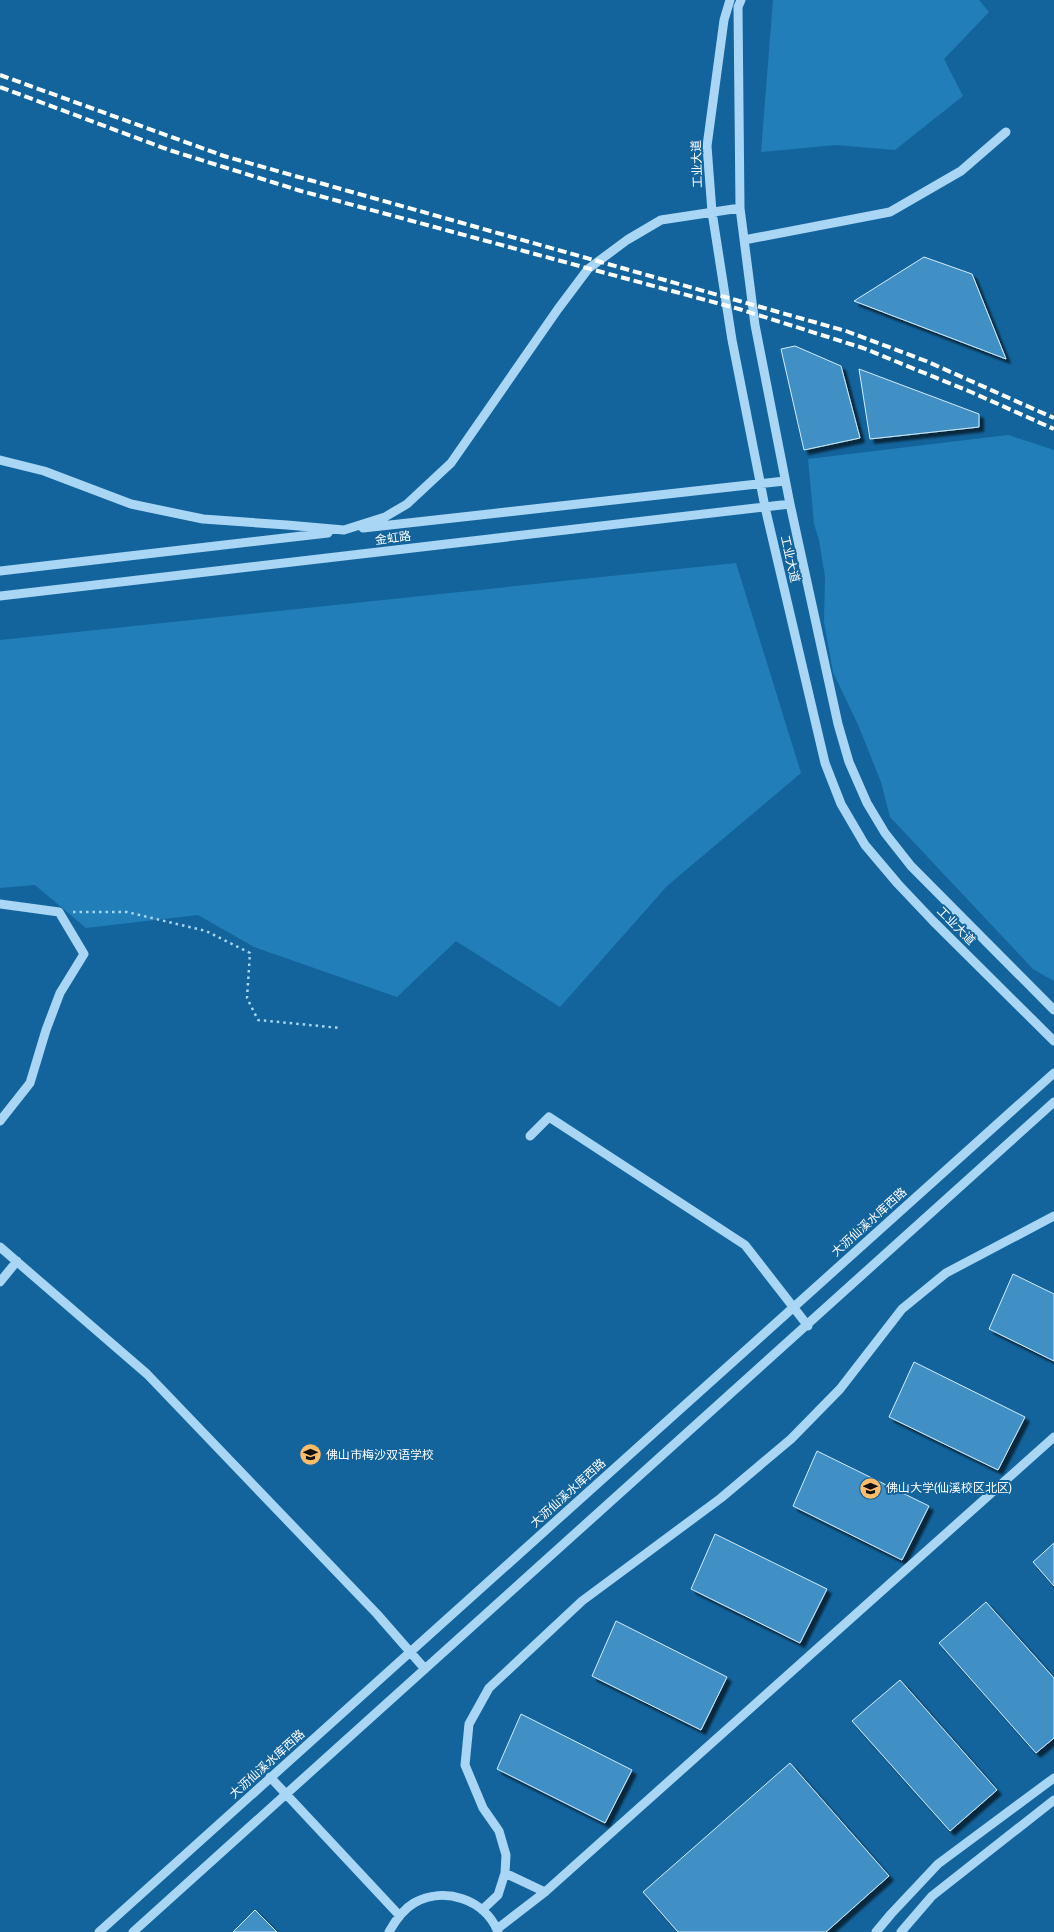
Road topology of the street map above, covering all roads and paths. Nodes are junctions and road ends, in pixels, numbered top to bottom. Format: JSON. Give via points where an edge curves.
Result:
{"nodes":[{"id":1,"x":730,"y":0,"type":"edge"},
{"id":2,"x":741,"y":0,"type":"edge"},
{"id":3,"x":1006,"y":132,"type":"dead end"},
{"id":4,"x":740,"y":208,"type":"junction"},
{"id":5,"x":712,"y":212,"type":"junction"},
{"id":6,"x":744,"y":240,"type":"junction"},
{"id":7,"x":0,"y":460,"type":"edge"},
{"id":8,"x":786,"y":481,"type":"junction"},
{"id":9,"x":761,"y":484,"type":"junction"},
{"id":10,"x":790,"y":504,"type":"junction"},
{"id":11,"x":765,"y":508,"type":"junction"},
{"id":12,"x":0,"y":571,"type":"edge"},
{"id":13,"x":0,"y":596,"type":"edge"},
{"id":14,"x":0,"y":904,"type":"edge"},
{"id":15,"x":60,"y":912,"type":"junction"},
{"id":16,"x":1054,"y":1010,"type":"edge"},
{"id":17,"x":340,"y":1028,"type":"dead end"},
{"id":18,"x":1054,"y":1041,"type":"edge"},
{"id":19,"x":1054,"y":1073,"type":"edge"},
{"id":20,"x":1054,"y":1102,"type":"edge"},
{"id":21,"x":0,"y":1121,"type":"edge"},
{"id":22,"x":530,"y":1136,"type":"dead end"},
{"id":23,"x":1054,"y":1216,"type":"edge"},
{"id":24,"x":0,"y":1247,"type":"edge"},
{"id":25,"x":16,"y":1262,"type":"junction"},
{"id":26,"x":0,"y":1282,"type":"edge"},
{"id":27,"x":793,"y":1307,"type":"junction"},
{"id":28,"x":808,"y":1326,"type":"junction"},
{"id":29,"x":1054,"y":1437,"type":"edge"},
{"id":30,"x":410,"y":1652,"type":"junction"},
{"id":31,"x":425,"y":1669,"type":"junction"},
{"id":32,"x":270,"y":1778,"type":"junction"},
{"id":33,"x":1054,"y":1778,"type":"edge"},
{"id":34,"x":286,"y":1794,"type":"junction"},
{"id":35,"x":1054,"y":1800,"type":"edge"},
{"id":36,"x":505,"y":1873,"type":"junction"},
{"id":37,"x":545,"y":1892,"type":"junction"},
{"id":38,"x":482,"y":1910,"type":"junction"},
{"id":39,"x":399,"y":1915,"type":"junction"},
{"id":40,"x":498,"y":1931,"type":"edge"},
{"id":41,"x":99,"y":1932,"type":"edge"},
{"id":42,"x":134,"y":1932,"type":"edge"},
{"id":43,"x":389,"y":1932,"type":"edge"},
{"id":44,"x":876,"y":1932,"type":"edge"},
{"id":45,"x":900,"y":1932,"type":"edge"}],
"edges":[{"from":1,"to":5,"type":"street","name":"工业大道","via":[[724,20],[707,146]]},
{"from":2,"to":4,"type":"street","via":[[738,7]]},
{"from":3,"to":6,"type":"street","via":[[961,171],[890,212]]},
{"from":4,"to":5,"type":"street"},
{"from":4,"to":6,"type":"street"},
{"from":5,"to":7,"type":"street","via":[[661,220],[588,269],[451,463],[407,504],[385,517],[344,530],[203,519],[131,504],[44,471]]},
{"from":5,"to":9,"type":"street","name":"工业大道","via":[[732,340]]},
{"from":6,"to":8,"type":"street","name":"工业大道","via":[[755,325]]},
{"from":8,"to":9,"type":"street","name":"金虹路"},
{"from":8,"to":10,"type":"street","name":"工业大道"},
{"from":9,"to":11,"type":"street","name":"工业大道"},
{"from":9,"to":12,"type":"street","name":"金虹路"},
{"from":10,"to":11,"type":"street","name":"金虹路"},
{"from":10,"to":16,"type":"street","name":"工业大道","via":[[838,724],[849,762],[867,803],[911,866]]},
{"from":11,"to":13,"type":"street","name":"金虹路"},
{"from":11,"to":18,"type":"street","name":"工业大道","via":[[825,763],[841,804],[865,845],[898,884]]},
{"from":14,"to":15,"type":"street"},
{"from":15,"to":17,"type":"path","via":[[127,912],[206,931],[250,953],[247,998],[258,1020]]},
{"from":15,"to":21,"type":"street","via":[[84,954],[60,993],[30,1083]]},
{"from":19,"to":27,"type":"street","name":"大沥仙溪水库西路"},
{"from":20,"to":28,"type":"street"},
{"from":22,"to":27,"type":"street","via":[[549,1117],[745,1244]]},
{"from":23,"to":36,"type":"street","via":[[946,1273],[902,1309],[840,1389],[791,1439],[721,1498],[582,1601],[489,1688],[469,1724],[465,1765],[483,1808],[499,1830],[506,1855]]},
{"from":24,"to":25,"type":"street"},
{"from":25,"to":26,"type":"street"},
{"from":25,"to":30,"type":"street","via":[[147,1374]]},
{"from":27,"to":28,"type":"street"},
{"from":27,"to":30,"type":"street","name":"大沥仙溪水库西路"},
{"from":28,"to":31,"type":"street"},
{"from":29,"to":37,"type":"street"},
{"from":30,"to":31,"type":"street"},
{"from":30,"to":32,"type":"street","name":"大沥仙溪水库西路"},
{"from":31,"to":34,"type":"street"},
{"from":32,"to":34,"type":"street"},
{"from":32,"to":41,"type":"street","name":"大沥仙溪水库西路"},
{"from":33,"to":44,"type":"street","via":[[938,1864]]},
{"from":34,"to":39,"type":"street"},
{"from":34,"to":42,"type":"street"},
{"from":35,"to":45,"type":"street","via":[[932,1896]]},
{"from":36,"to":37,"type":"street"},
{"from":36,"to":38,"type":"street","via":[[498,1895]]},
{"from":37,"to":40,"type":"street"},
{"from":38,"to":39,"type":"street","via":[[471,1902],[452,1896],[432,1896],[413,1903]]},
{"from":38,"to":40,"type":"street"},
{"from":39,"to":43,"type":"street"}]}
